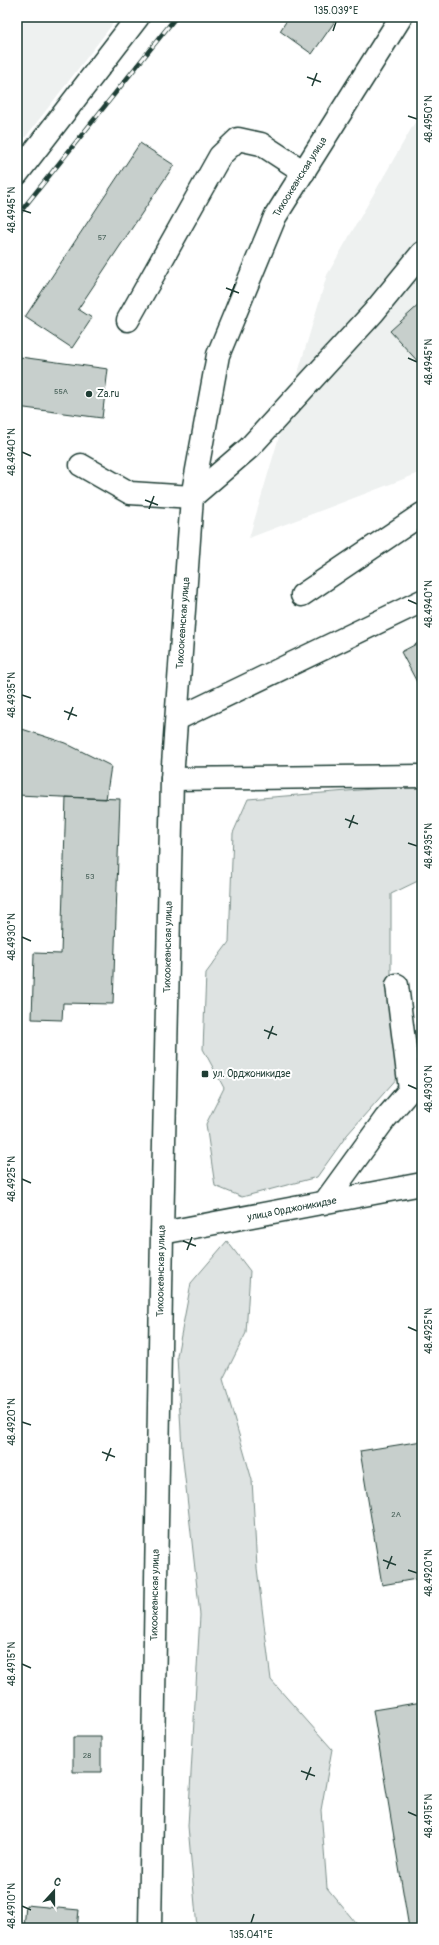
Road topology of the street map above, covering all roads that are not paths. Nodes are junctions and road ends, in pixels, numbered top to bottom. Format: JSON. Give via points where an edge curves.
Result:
{"nodes":[{"id":1,"x":138,"y":17,"type":"edge"},
{"id":2,"x":401,"y":17,"type":"edge"},
{"id":3,"x":304,"y":172,"type":"junction"},
{"id":4,"x":17,"y":174,"type":"edge"},
{"id":5,"x":422,"y":253,"type":"edge"},
{"id":6,"x":128,"y":320,"type":"dead end"},
{"id":7,"x":81,"y":464,"type":"dead end"},
{"id":8,"x":192,"y":497,"type":"junction"},
{"id":9,"x":422,"y":514,"type":"edge"},
{"id":10,"x":302,"y":595,"type":"dead end"},
{"id":11,"x":422,"y":601,"type":"edge"},
{"id":12,"x":177,"y":719,"type":"junction"},
{"id":13,"x":422,"y":776,"type":"edge"},
{"id":14,"x":172,"y":779,"type":"junction"},
{"id":15,"x":397,"y":985,"type":"dead end"},
{"id":16,"x":422,"y":1184,"type":"edge"},
{"id":17,"x":324,"y":1203,"type":"junction"},
{"id":18,"x":162,"y":1233,"type":"junction"},
{"id":19,"x":150,"y":1928,"type":"edge"}],
"edges":[{"from":1,"to":4,"type":"main road"},
{"from":2,"to":3,"type":"main road","name":"Тихоокеанская улица"},
{"from":3,"to":6,"type":"main road","via":[[261,144],[238,139],[220,156]]},
{"from":3,"to":8,"type":"main road","name":"Тихоокеанская улица","via":[[275,217],[218,355]]},
{"from":5,"to":8,"type":"main road","via":[[374,313],[249,448]]},
{"from":7,"to":8,"type":"main road","via":[[130,493]]},
{"from":8,"to":12,"type":"main road","name":"Тихоокеанская улица"},
{"from":9,"to":10,"type":"main road"},
{"from":11,"to":12,"type":"main road"},
{"from":12,"to":14,"type":"main road","name":"Тихоокеанская улица"},
{"from":13,"to":14,"type":"main road"},
{"from":14,"to":18,"type":"main road","name":"Тихоокеанская улица"},
{"from":15,"to":17,"type":"main road","via":[[410,1090],[385,1119]]},
{"from":16,"to":17,"type":"main road","name":"улица Орджоникидзе"},
{"from":17,"to":18,"type":"main road","name":"улица Орджоникидзе"},
{"from":18,"to":19,"type":"main road","name":"Тихоокеанская улица"}]}
